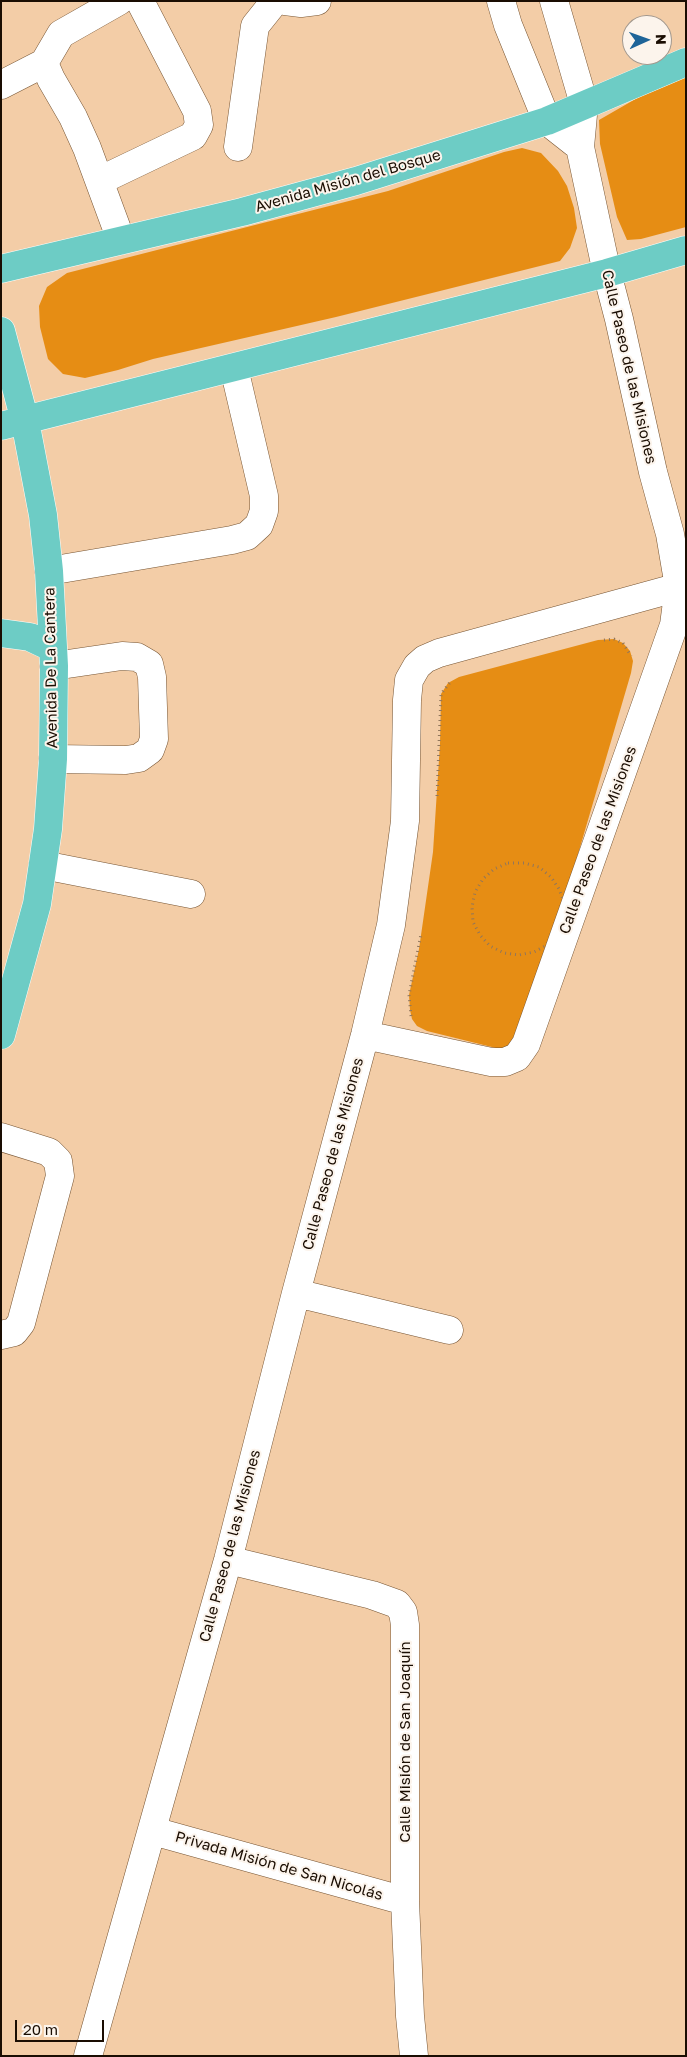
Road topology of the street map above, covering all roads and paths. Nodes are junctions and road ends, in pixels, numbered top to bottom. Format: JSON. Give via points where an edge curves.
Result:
{"nodes":[{"id":1,"x":119,"y":1,"type":"edge"},
{"id":2,"x":140,"y":1,"type":"edge"},
{"id":3,"x":275,"y":1,"type":"edge"},
{"id":4,"x":285,"y":1,"type":"edge"},
{"id":5,"x":317,"y":1,"type":"edge"},
{"id":6,"x":501,"y":1,"type":"edge"},
{"id":7,"x":554,"y":1,"type":"edge"},
{"id":8,"x":686,"y":62,"type":"edge"},
{"id":9,"x":44,"y":63,"type":"junction"},
{"id":10,"x":1,"y":85,"type":"edge"},
{"id":11,"x":584,"y":104,"type":"junction"},
{"id":12,"x":547,"y":121,"type":"junction"},
{"id":13,"x":238,"y":147,"type":"dead end"},
{"id":14,"x":580,"y":147,"type":"junction"},
{"id":15,"x":101,"y":180,"type":"junction"},
{"id":16,"x":121,"y":240,"type":"junction"},
{"id":17,"x":686,"y":250,"type":"edge"},
{"id":18,"x":1,"y":269,"type":"edge"},
{"id":19,"x":607,"y":273,"type":"junction"},
{"id":20,"x":1,"y":331,"type":"edge"},
{"id":21,"x":234,"y":368,"type":"junction"},
{"id":22,"x":13,"y":423,"type":"edge"},
{"id":23,"x":49,"y":571,"type":"junction"},
{"id":24,"x":679,"y":587,"type":"junction"},
{"id":25,"x":1,"y":632,"type":"edge"},
{"id":26,"x":598,"y":640,"type":"dead end"},
{"id":27,"x":54,"y":657,"type":"junction"},
{"id":28,"x":633,"y":662,"type":"dead end"},
{"id":29,"x":454,"y":680,"type":"dead end"},
{"id":30,"x":53,"y":759,"type":"junction"},
{"id":31,"x":436,"y":805,"type":"dead end"},
{"id":32,"x":43,"y":865,"type":"junction"},
{"id":33,"x":567,"y":893,"type":"dead end"},
{"id":34,"x":191,"y":894,"type":"dead end"},
{"id":35,"x":564,"y":902,"type":"junction"},
{"id":36,"x":422,"y":929,"type":"dead end"},
{"id":37,"x":556,"y":930,"type":"junction"},
{"id":38,"x":549,"y":947,"type":"dead end"},
{"id":39,"x":412,"y":1020,"type":"dead end"},
{"id":40,"x":1,"y":1034,"type":"edge"},
{"id":41,"x":365,"y":1034,"type":"junction"},
{"id":42,"x":1,"y":1137,"type":"edge"},
{"id":43,"x":296,"y":1293,"type":"junction"},
{"id":44,"x":449,"y":1330,"type":"dead end"},
{"id":45,"x":1,"y":1335,"type":"edge"},
{"id":46,"x":228,"y":1560,"type":"junction"},
{"id":47,"x":153,"y":1831,"type":"junction"},
{"id":48,"x":405,"y":1901,"type":"junction"},
{"id":49,"x":88,"y":2056,"type":"edge"},
{"id":50,"x":414,"y":2056,"type":"edge"}],
"edges":[{"from":1,"to":9,"type":"street","via":[[61,34]]},
{"from":2,"to":15,"type":"street","via":[[196,111],[199,126],[194,136]]},
{"from":3,"to":13,"type":"street","via":[[255,26]]},
{"from":4,"to":5,"type":"street"},
{"from":6,"to":12,"type":"street"},
{"from":7,"to":11,"type":"street","name":"Calle Paseo de las Misiones"},
{"from":8,"to":11,"type":"main road","name":"Avenida Misión del Bosque"},
{"from":9,"to":10,"type":"street"},
{"from":9,"to":15,"type":"street"},
{"from":11,"to":12,"type":"main road","name":"Avenida Misión del Bosque"},
{"from":11,"to":14,"type":"street","name":"Calle Paseo de las Misiones"},
{"from":12,"to":14,"type":"street"},
{"from":12,"to":16,"type":"main road","name":"Avenida Misión del Bosque","via":[[356,181]]},
{"from":14,"to":19,"type":"street","name":"Calle Paseo de las Misiones"},
{"from":15,"to":16,"type":"street"},
{"from":16,"to":18,"type":"main road","name":"Avenida Misión del Bosque"},
{"from":17,"to":19,"type":"main road"},
{"from":19,"to":21,"type":"main road"},
{"from":19,"to":24,"type":"street","name":"Calle Paseo de las Misiones","via":[[670,534]]},
{"from":20,"to":22,"type":"main road","name":"Avenida De La Cantera"},
{"from":21,"to":22,"type":"main road"},
{"from":21,"to":23,"type":"street","via":[[264,496],[264,511],[259,525],[247,536],[232,540]]},
{"from":22,"to":23,"type":"main road","name":"Avenida De La Cantera","via":[[43,515]]},
{"from":23,"to":27,"type":"main road","name":"Avenida De La Cantera"},
{"from":24,"to":41,"type":"street","name":"Calle Paseo de las Misiones","via":[[439,653],[417,666],[409,680],[407,700],[405,821],[399,874],[391,925]]},
{"from":24,"to":41,"type":"street","name":"Calle Paseo de las Misiones","via":[[674,625],[529,1034],[517,1057],[505,1062],[491,1062]]},
{"from":25,"to":27,"type":"main road","via":[[30,638]]},
{"from":26,"to":28,"type":"path","via":[[614,639],[624,643]]},
{"from":27,"to":30,"type":"main road","name":"Avenida De La Cantera"},
{"from":27,"to":30,"type":"street","via":[[137,657],[149,664],[154,739],[150,750],[139,758]]},
{"from":29,"to":31,"type":"path","via":[[441,694]]},
{"from":30,"to":32,"type":"main road","name":"Avenida De La Cantera"},
{"from":32,"to":34,"type":"street"},
{"from":32,"to":40,"type":"main road","name":"Avenida De La Cantera","via":[[37,904]]},
{"from":33,"to":35,"type":"path"},
{"from":35,"to":37,"type":"path"},
{"from":35,"to":37,"type":"path","via":[[551,876],[524,863],[508,863],[494,869],[482,879],[475,892],[473,922],[490,946],[504,953],[534,952],[547,945]]},
{"from":36,"to":39,"type":"path","via":[[410,995]]},
{"from":37,"to":38,"type":"path"},
{"from":41,"to":43,"type":"street","name":"Calle Paseo de las Misiones"},
{"from":42,"to":45,"type":"street","via":[[49,1152],[58,1161],[60,1176],[21,1323],[14,1332]]},
{"from":43,"to":44,"type":"street"},
{"from":43,"to":46,"type":"street","name":"Calle Paseo de las Misiones"},
{"from":46,"to":47,"type":"street","name":"Calle Paseo de las Misiones"},
{"from":46,"to":48,"type":"street","name":"Calle Misión de San Joaquín","via":[[372,1595],[397,1604],[403,1612]]},
{"from":47,"to":48,"type":"street","name":"Privada Misión de San Nicolás"},
{"from":47,"to":49,"type":"street","name":"Calle Paseo de las Misiones"},
{"from":48,"to":50,"type":"street","name":"Calle Misión de San Joaquín"}]}
